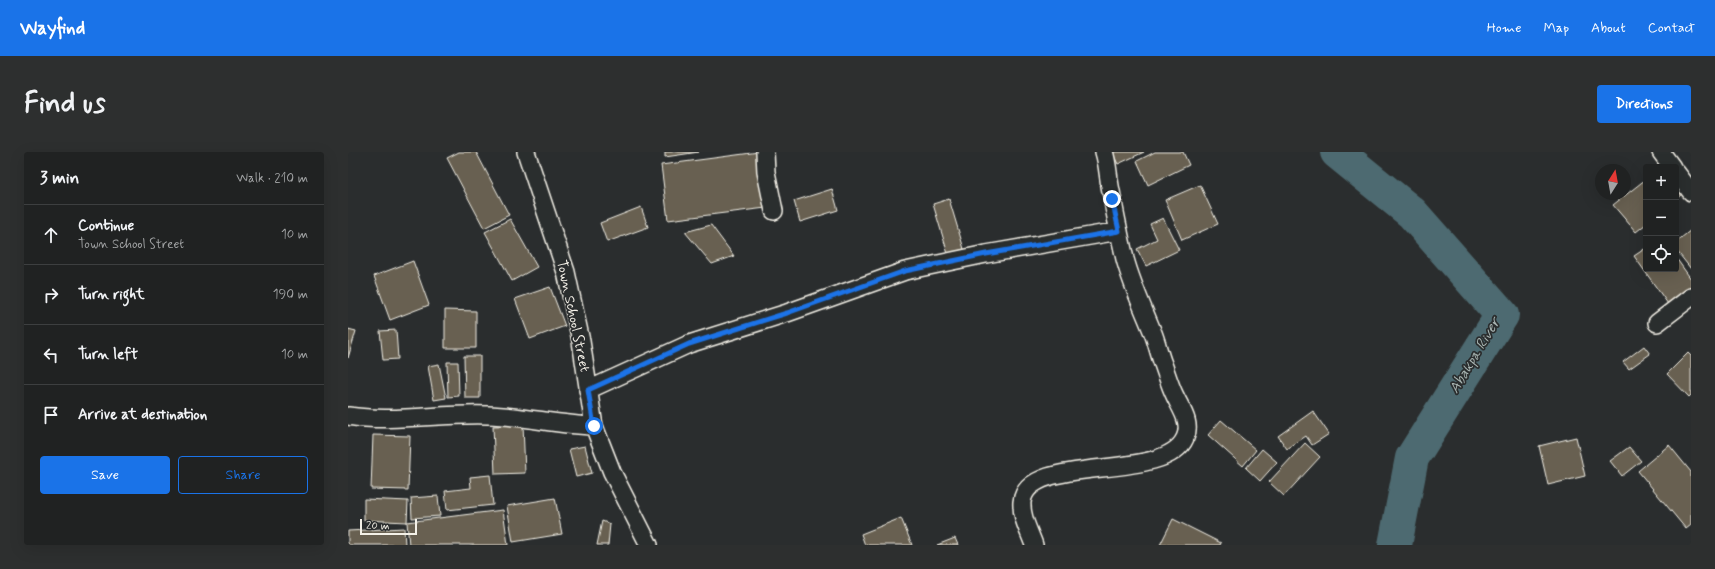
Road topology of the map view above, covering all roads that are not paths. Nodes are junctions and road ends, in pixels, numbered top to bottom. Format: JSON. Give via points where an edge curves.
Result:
{"nodes":[{"id":1,"x":526,"y":152,"type":"edge"},
{"id":2,"x":765,"y":152,"type":"edge"},
{"id":3,"x":1104,"y":152,"type":"edge"},
{"id":4,"x":1661,"y":152,"type":"edge"},
{"id":5,"x":1670,"y":164,"type":"edge"},
{"id":6,"x":1679,"y":176,"type":"edge"},
{"id":7,"x":1691,"y":192,"type":"edge"},
{"id":8,"x":774,"y":211,"type":"dead end"},
{"id":9,"x":1119,"y":231,"type":"junction"},
{"id":10,"x":1691,"y":297,"type":"edge"},
{"id":11,"x":1657,"y":323,"type":"dead end"},
{"id":12,"x":588,"y":390,"type":"junction"},
{"id":13,"x":348,"y":416,"type":"edge"},
{"id":14,"x":594,"y":426,"type":"junction"},
{"id":15,"x":649,"y":545,"type":"edge"},
{"id":16,"x":1034,"y":545,"type":"edge"}],
"edges":[{"from":1,"to":12,"type":"street","name":"Town School Street","via":[[566,272],[581,341]]},
{"from":2,"to":8,"type":"street","via":[[766,172]]},
{"from":3,"to":9,"type":"street"},
{"from":4,"to":5,"type":"street"},
{"from":6,"to":7,"type":"street"},
{"from":9,"to":12,"type":"street","via":[[905,271],[787,313],[689,344]]},
{"from":9,"to":16,"type":"street","via":[[1129,275],[1175,396],[1185,414],[1186,437],[1180,447],[1154,459],[1059,474],[1031,484],[1022,500],[1022,510]]},
{"from":10,"to":11,"type":"street"},
{"from":12,"to":14,"type":"street","name":"Town School Street"},
{"from":13,"to":14,"type":"street","via":[[369,419],[487,415]]},
{"from":14,"to":15,"type":"street","name":"Town School Street","via":[[612,472]]}]}
